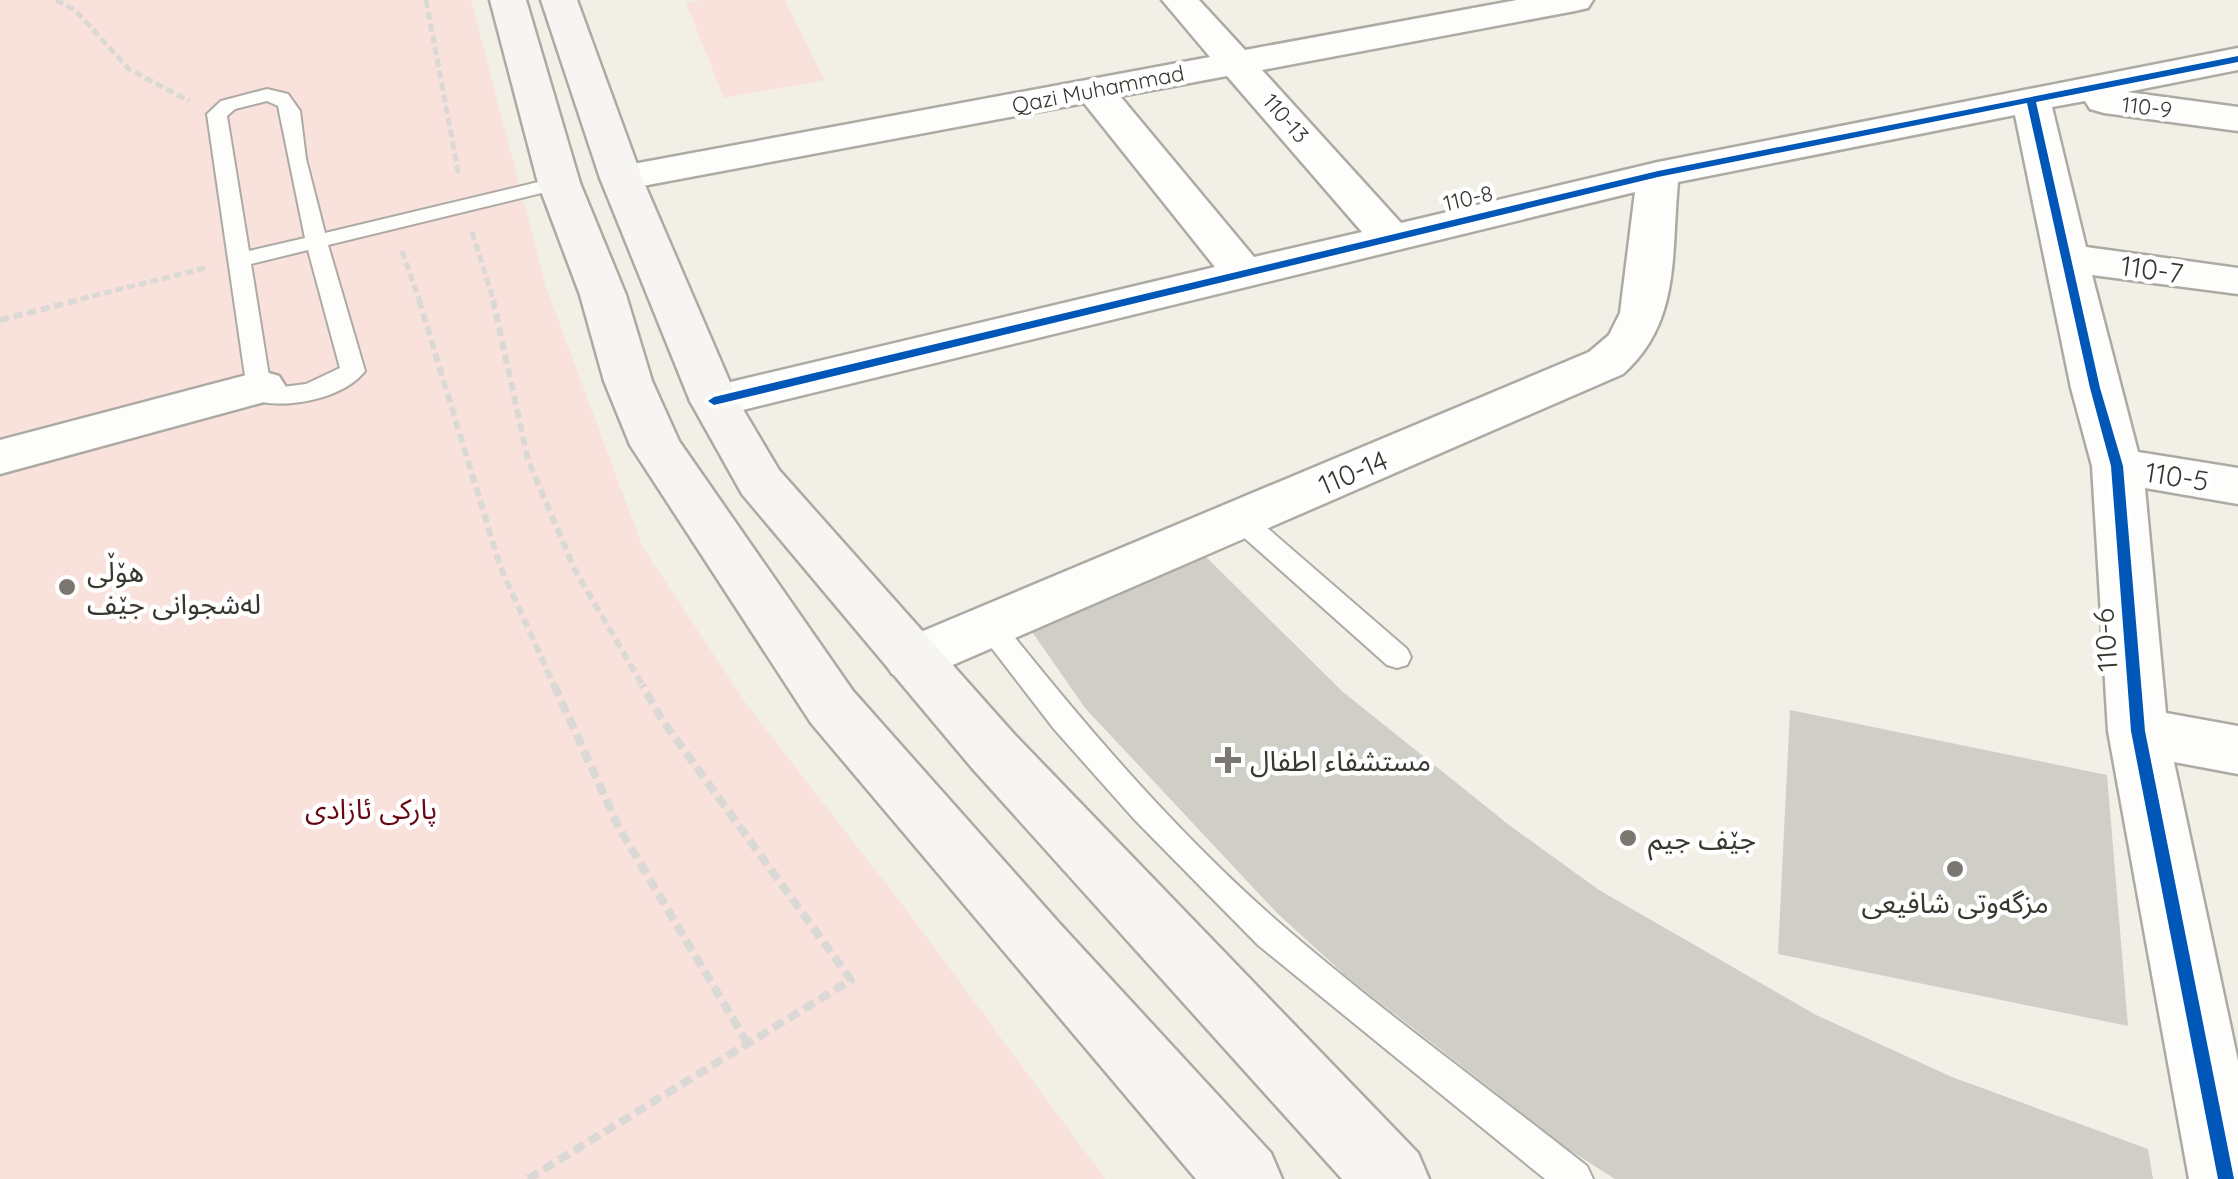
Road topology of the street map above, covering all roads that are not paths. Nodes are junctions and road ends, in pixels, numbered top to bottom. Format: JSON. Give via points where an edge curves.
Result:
{"nodes":[{"id":1,"x":508,"y":0,"type":"edge"},
{"id":2,"x":559,"y":0,"type":"edge"},
{"id":3,"x":1180,"y":0,"type":"edge"},
{"id":4,"x":1575,"y":0,"type":"edge"},
{"id":5,"x":2238,"y":60,"type":"edge"},
{"id":6,"x":1237,"y":63,"type":"junction"},
{"id":7,"x":1094,"y":90,"type":"junction"},
{"id":8,"x":2044,"y":97,"type":"junction"},
{"id":9,"x":2238,"y":119,"type":"edge"},
{"id":10,"x":1658,"y":174,"type":"junction"},
{"id":11,"x":621,"y":178,"type":"junction"},
{"id":12,"x":559,"y":183,"type":"junction"},
{"id":13,"x":1390,"y":238,"type":"junction"},
{"id":14,"x":314,"y":239,"type":"junction"},
{"id":15,"x":2066,"y":258,"type":"junction"},
{"id":16,"x":239,"y":260,"type":"junction"},
{"id":17,"x":1243,"y":273,"type":"junction"},
{"id":18,"x":2238,"y":281,"type":"edge"},
{"id":19,"x":262,"y":388,"type":"junction"},
{"id":20,"x":714,"y":402,"type":"junction"},
{"id":21,"x":0,"y":458,"type":"edge"},
{"id":22,"x":2117,"y":466,"type":"junction"},
{"id":23,"x":2238,"y":486,"type":"edge"},
{"id":24,"x":1241,"y":520,"type":"junction"},
{"id":25,"x":990,"y":626,"type":"junction"},
{"id":26,"x":1397,"y":657,"type":"dead end"},
{"id":27,"x":912,"y":659,"type":"junction"},
{"id":28,"x":2138,"y":731,"type":"junction"},
{"id":29,"x":2238,"y":750,"type":"edge"},
{"id":30,"x":2227,"y":1147,"type":"edge"},
{"id":31,"x":1245,"y":1179,"type":"edge"},
{"id":32,"x":1392,"y":1179,"type":"edge"},
{"id":33,"x":1574,"y":1179,"type":"edge"}],
"edges":[{"from":1,"to":12,"type":"main road"},
{"from":2,"to":11,"type":"main road"},
{"from":3,"to":6,"type":"street","name":"110-13"},
{"from":4,"to":6,"type":"street","name":"Qazi Muhammad"},
{"from":5,"to":8,"type":"street","name":"110-8"},
{"from":6,"to":7,"type":"street","name":"Qazi Muhammad"},
{"from":6,"to":13,"type":"street","name":"110-13"},
{"from":7,"to":11,"type":"street","name":"Qazi Muhammad"},
{"from":7,"to":17,"type":"street"},
{"from":8,"to":9,"type":"street","name":"110-9"},
{"from":8,"to":10,"type":"street","name":"110-8"},
{"from":8,"to":15,"type":"street","name":"110-6"},
{"from":10,"to":13,"type":"street","name":"110-8"},
{"from":10,"to":24,"type":"street","name":"110-14","via":[[1643,313],[1629,342],[1606,363]]},
{"from":11,"to":20,"type":"main road"},
{"from":12,"to":14,"type":"lane"},
{"from":12,"to":31,"type":"main road","via":[[655,445],[821,691]]},
{"from":13,"to":17,"type":"street","name":"110-8"},
{"from":14,"to":16,"type":"lane"},
{"from":14,"to":16,"type":"lane","via":[[287,104],[267,96],[228,105],[217,114]]},
{"from":14,"to":19,"type":"lane","via":[[353,371],[280,397]]},
{"from":15,"to":18,"type":"street","name":"110-7"},
{"from":15,"to":22,"type":"street","name":"110-6"},
{"from":16,"to":19,"type":"lane"},
{"from":17,"to":20,"type":"street","name":"110-8"},
{"from":19,"to":21,"type":"street"},
{"from":20,"to":27,"type":"main road","via":[[760,482]]},
{"from":22,"to":23,"type":"street","name":"110-5"},
{"from":22,"to":28,"type":"street","name":"110-6"},
{"from":24,"to":25,"type":"street","name":"110-14"},
{"from":24,"to":26,"type":"lane"},
{"from":25,"to":27,"type":"street","name":"110-14"},
{"from":25,"to":33,"type":"lane","via":[[1064,722],[1270,935]]},
{"from":27,"to":32,"type":"main road"},
{"from":28,"to":29,"type":"street"},
{"from":28,"to":30,"type":"street","name":"110-6"}]}
